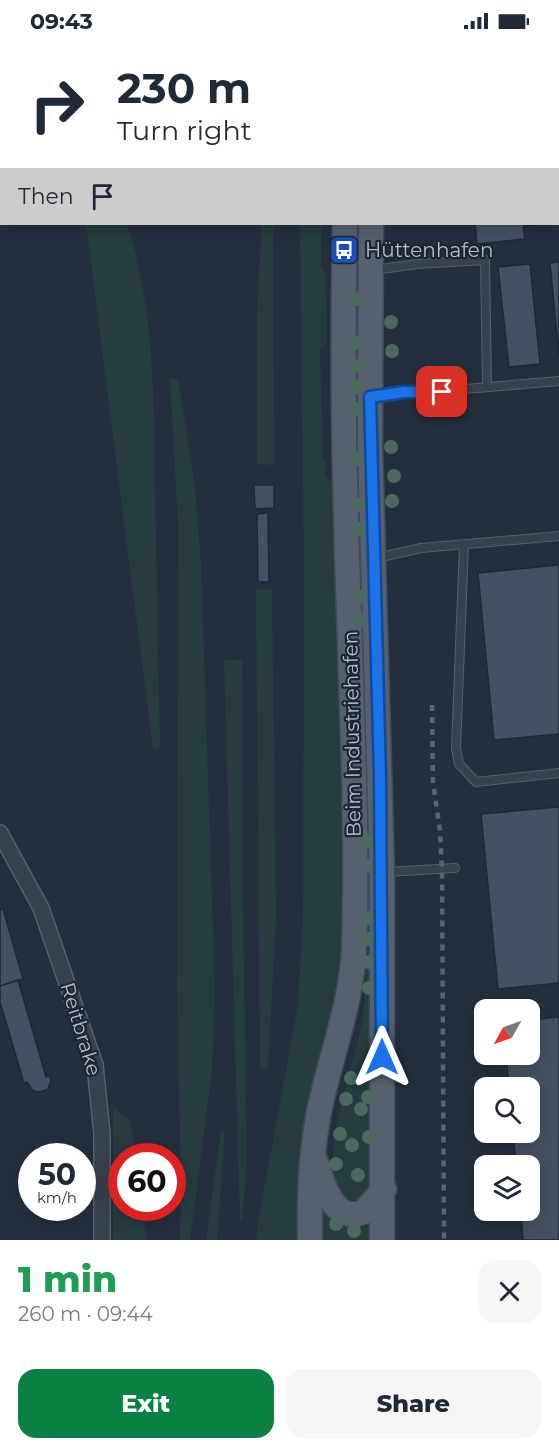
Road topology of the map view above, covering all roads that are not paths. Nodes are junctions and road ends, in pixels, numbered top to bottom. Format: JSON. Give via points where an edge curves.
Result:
{"nodes":[{"id":1,"x":345,"y":225,"type":"edge"},
{"id":2,"x":371,"y":225,"type":"edge"},
{"id":3,"x":370,"y":271,"type":"junction"},
{"id":4,"x":559,"y":381,"type":"edge"},
{"id":5,"x":487,"y":387,"type":"junction"},
{"id":6,"x":370,"y":397,"type":"junction"},
{"id":7,"x":559,"y":536,"type":"edge"},
{"id":8,"x":464,"y":545,"type":"junction"},
{"id":9,"x":373,"y":559,"type":"junction"},
{"id":10,"x":559,"y":773,"type":"edge"},
{"id":11,"x":0,"y":833,"type":"edge"},
{"id":12,"x":455,"y":868,"type":"dead end"},
{"id":13,"x":382,"y":872,"type":"junction"},
{"id":14,"x":313,"y":1154,"type":"junction"},
{"id":15,"x":384,"y":1189,"type":"junction"},
{"id":16,"x":102,"y":1240,"type":"edge"},
{"id":17,"x":310,"y":1240,"type":"edge"},
{"id":18,"x":382,"y":1240,"type":"edge"}],
"edges":[{"from":1,"to":14,"type":"main road","name":"Beim Industriehafen","via":[[344,389],[354,946],[348,995]]},
{"from":2,"to":3,"type":"main road","name":"Beim Industriehafen"},
{"from":3,"to":5,"type":"lane","via":[[485,260]]},
{"from":3,"to":6,"type":"main road","name":"Beim Industriehafen"},
{"from":4,"to":5,"type":"lane"},
{"from":5,"to":6,"type":"lane"},
{"from":6,"to":9,"type":"main road","name":"Beim Industriehafen"},
{"from":7,"to":8,"type":"lane"},
{"from":8,"to":9,"type":"lane","via":[[421,548]]},
{"from":8,"to":10,"type":"lane","via":[[456,748],[459,764],[476,782]]},
{"from":9,"to":13,"type":"main road","name":"Beim Industriehafen"},
{"from":11,"to":16,"type":"street","name":"Reitbrake","via":[[41,908],[95,1065],[102,1134]]},
{"from":12,"to":13,"type":"lane"},
{"from":13,"to":15,"type":"main road","name":"Beim Industriehafen"},
{"from":14,"to":15,"type":"main road","via":[[327,1196],[340,1210],[364,1212]]},
{"from":14,"to":17,"type":"main road","name":"Beim Industriehafen"},
{"from":15,"to":18,"type":"main road","name":"Beim Industriehafen"}]}
